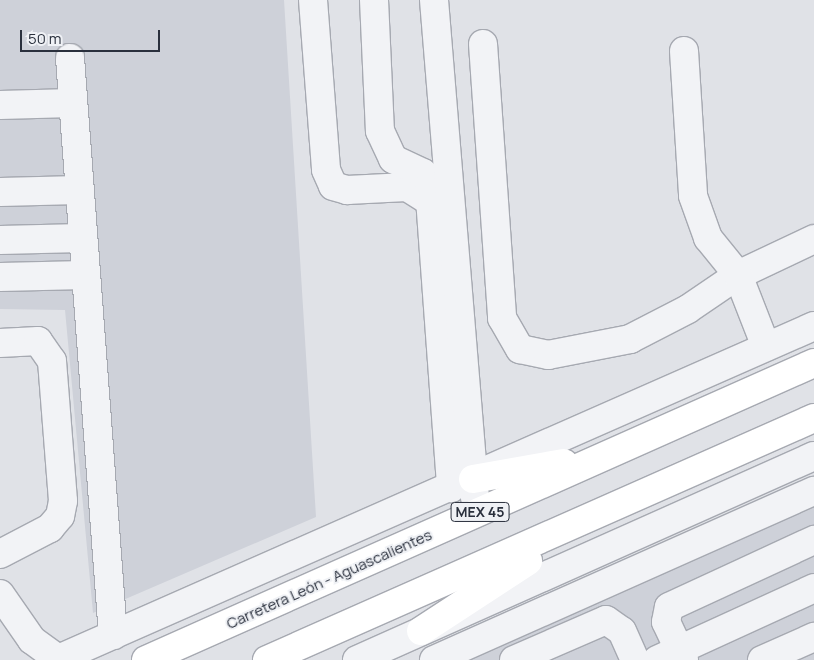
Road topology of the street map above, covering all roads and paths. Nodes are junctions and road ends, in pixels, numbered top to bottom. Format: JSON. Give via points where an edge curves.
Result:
{"nodes":[{"id":1,"x":313,"y":0,"type":"edge"},
{"id":2,"x":374,"y":0,"type":"edge"},
{"id":3,"x":434,"y":0,"type":"edge"},
{"id":4,"x":483,"y":44,"type":"dead end"},
{"id":5,"x":684,"y":51,"type":"dead end"},
{"id":6,"x":70,"y":58,"type":"dead end"},
{"id":7,"x":73,"y":103,"type":"junction"},
{"id":8,"x":0,"y":105,"type":"edge"},
{"id":9,"x":79,"y":190,"type":"junction"},
{"id":10,"x":0,"y":192,"type":"edge"},
{"id":11,"x":431,"y":202,"type":"junction"},
{"id":12,"x":82,"y":238,"type":"junction"},
{"id":13,"x":814,"y":238,"type":"edge"},
{"id":14,"x":0,"y":240,"type":"edge"},
{"id":15,"x":738,"y":274,"type":"junction"},
{"id":16,"x":85,"y":275,"type":"junction"},
{"id":17,"x":0,"y":277,"type":"edge"},
{"id":18,"x":814,"y":326,"type":"edge"},
{"id":19,"x":0,"y":343,"type":"edge"},
{"id":20,"x":766,"y":348,"type":"junction"},
{"id":21,"x":814,"y":362,"type":"edge"},
{"id":22,"x":814,"y":418,"type":"edge"},
{"id":23,"x":608,"y":456,"type":"junction"},
{"id":24,"x":814,"y":456,"type":"edge"},
{"id":25,"x":462,"y":484,"type":"junction"},
{"id":26,"x":814,"y":491,"type":"edge"},
{"id":27,"x":478,"y":513,"type":"junction"},
{"id":28,"x":594,"y":519,"type":"junction"},
{"id":29,"x":814,"y":540,"type":"edge"},
{"id":30,"x":0,"y":554,"type":"edge"},
{"id":31,"x":814,"y":588,"type":"edge"},
{"id":32,"x":0,"y":594,"type":"edge"},
{"id":33,"x":421,"y":631,"type":"junction"},
{"id":34,"x":113,"y":635,"type":"junction"},
{"id":35,"x":814,"y":637,"type":"edge"},
{"id":36,"x":673,"y":656,"type":"edge"},
{"id":37,"x":57,"y":660,"type":"edge"},
{"id":38,"x":146,"y":660,"type":"edge"},
{"id":39,"x":267,"y":660,"type":"edge"},
{"id":40,"x":357,"y":660,"type":"edge"},
{"id":41,"x":434,"y":660,"type":"edge"},
{"id":42,"x":514,"y":660,"type":"edge"},
{"id":43,"x":635,"y":660,"type":"edge"},
{"id":44,"x":762,"y":660,"type":"edge"}],
"edges":[{"from":1,"to":11,"type":"street","via":[[326,170],[333,186],[347,190],[407,187],[419,190]]},
{"from":2,"to":11,"type":"street","via":[[380,131],[393,159],[423,173]]},
{"from":3,"to":25,"type":"street"},
{"from":4,"to":15,"type":"street","via":[[502,318],[520,349],[548,355],[630,339],[688,309]]},
{"from":5,"to":15,"type":"street","via":[[693,196],[708,238]]},
{"from":6,"to":7,"type":"street"},
{"from":7,"to":8,"type":"street"},
{"from":7,"to":9,"type":"street"},
{"from":9,"to":10,"type":"street"},
{"from":9,"to":12,"type":"street"},
{"from":11,"to":25,"type":"street"},
{"from":12,"to":14,"type":"street"},
{"from":12,"to":16,"type":"street"},
{"from":13,"to":15,"type":"street"},
{"from":15,"to":20,"type":"street"},
{"from":16,"to":17,"type":"street"},
{"from":16,"to":34,"type":"street"},
{"from":18,"to":20,"type":"street"},
{"from":19,"to":30,"type":"street","via":[[38,342],[52,361],[64,501],[60,516],[50,528]]},
{"from":20,"to":25,"type":"street"},
{"from":21,"to":23,"type":"highway","name":"Carretera León - Aguascalientes","number":"MEX 45"},
{"from":22,"to":28,"type":"highway"},
{"from":23,"to":25,"type":"highway"},
{"from":23,"to":27,"type":"highway","name":"Carretera León - Aguascalientes","number":"MEX 45"},
{"from":24,"to":33,"type":"street"},
{"from":25,"to":27,"type":"street"},
{"from":25,"to":34,"type":"street"},
{"from":26,"to":41,"type":"street"},
{"from":27,"to":38,"type":"highway","name":"Carretera León - Aguascalientes","number":"MEX 45"},
{"from":28,"to":33,"type":"highway"},
{"from":28,"to":39,"type":"highway"},
{"from":29,"to":36,"type":"street","via":[[668,608],[666,622]]},
{"from":31,"to":36,"type":"street"},
{"from":32,"to":37,"type":"street","via":[[11,616]]},
{"from":33,"to":40,"type":"street"},
{"from":34,"to":37,"type":"street"},
{"from":35,"to":44,"type":"street"},
{"from":42,"to":43,"type":"street","via":[[606,620],[622,631]]}]}
